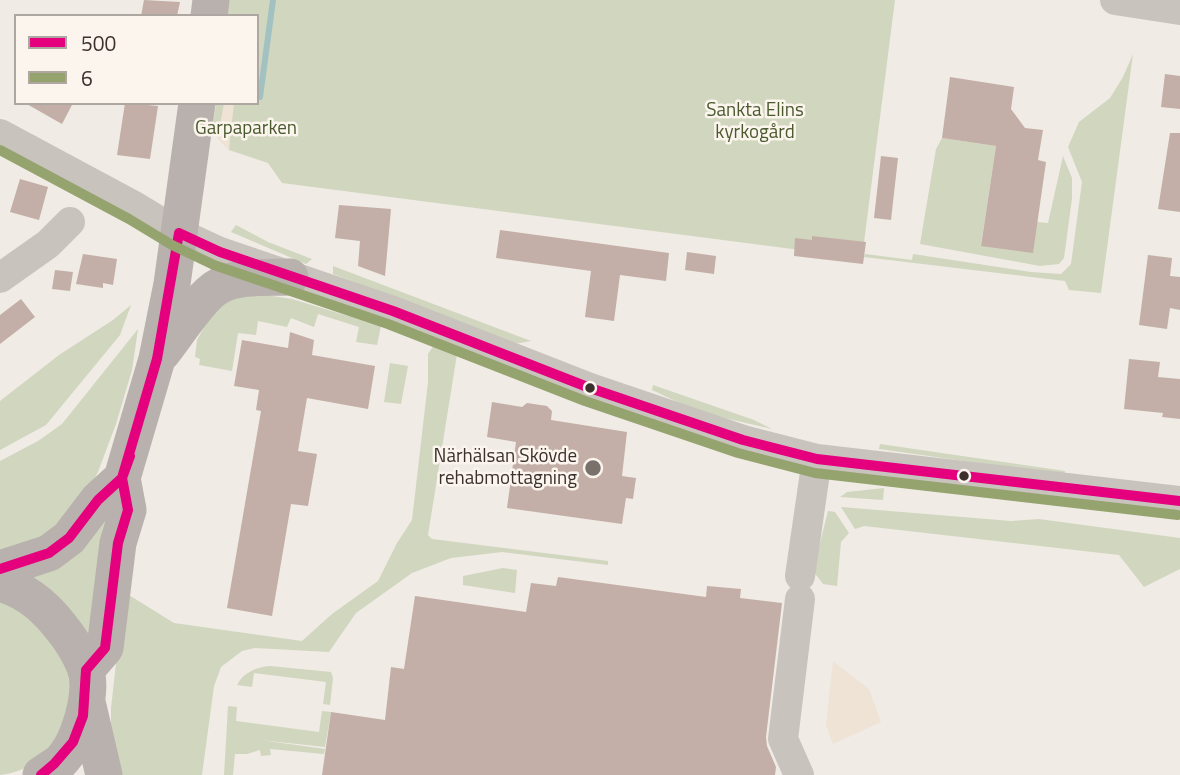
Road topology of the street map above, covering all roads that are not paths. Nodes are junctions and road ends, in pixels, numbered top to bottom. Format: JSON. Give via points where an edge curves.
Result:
{"nodes":[{"id":1,"x":1115,"y":0,"type":"edge"},
{"id":2,"x":1180,"y":10,"type":"edge"},
{"id":3,"x":197,"y":105,"type":"edge"},
{"id":4,"x":0,"y":134,"type":"edge"},
{"id":5,"x":70,"y":222,"type":"dead end"},
{"id":6,"x":179,"y":233,"type":"junction"},
{"id":7,"x":290,"y":277,"type":"junction"},
{"id":8,"x":0,"y":278,"type":"edge"},
{"id":9,"x":158,"y":359,"type":"junction"},
{"id":10,"x":817,"y":459,"type":"junction"},
{"id":11,"x":122,"y":478,"type":"junction"},
{"id":12,"x":1180,"y":501,"type":"edge"},
{"id":13,"x":0,"y":569,"type":"edge"},
{"id":14,"x":0,"y":583,"type":"edge"},
{"id":15,"x":86,"y":686,"type":"junction"},
{"id":16,"x":41,"y":775,"type":"edge"},
{"id":17,"x":104,"y":775,"type":"edge"},
{"id":18,"x":799,"y":775,"type":"edge"}],
"edges":[{"from":1,"to":2,"type":"street"},
{"from":3,"to":6,"type":"main road"},
{"from":4,"to":6,"type":"street"},
{"from":5,"to":8,"type":"street"},
{"from":6,"to":7,"type":"street"},
{"from":6,"to":9,"type":"main road"},
{"from":7,"to":9,"type":"main road","via":[[221,284],[208,293]]},
{"from":7,"to":10,"type":"street","via":[[394,311],[590,388],[743,440]]},
{"from":9,"to":11,"type":"main road"},
{"from":10,"to":12,"type":"street"},
{"from":10,"to":18,"type":"street","via":[[783,739]]},
{"from":11,"to":13,"type":"main road","via":[[69,538],[49,553]]},
{"from":11,"to":15,"type":"main road","via":[[128,510],[118,542],[106,648]]},
{"from":14,"to":15,"type":"main road","via":[[16,587],[46,608],[69,638]]},
{"from":15,"to":16,"type":"main road","via":[[78,733],[60,761]]},
{"from":15,"to":17,"type":"main road"}]}
